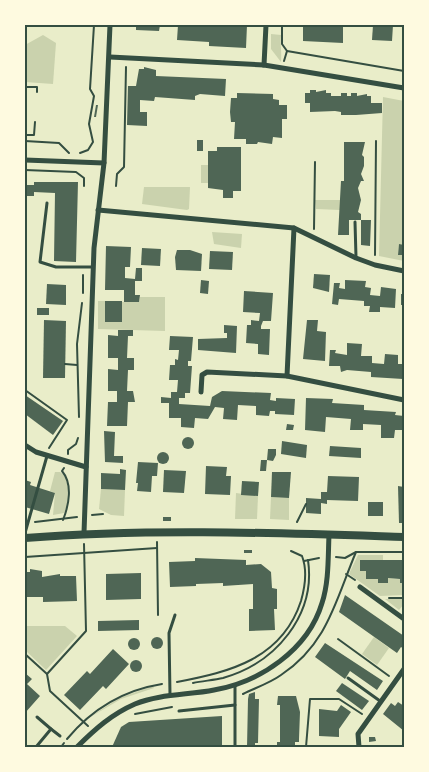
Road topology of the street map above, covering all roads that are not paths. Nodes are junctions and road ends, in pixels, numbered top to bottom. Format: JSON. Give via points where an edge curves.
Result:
{"nodes":[{"id":1,"x":110,"y":25,"type":"edge"},
{"id":2,"x":266,"y":25,"type":"edge"},
{"id":3,"x":110,"y":57,"type":"junction"},
{"id":4,"x":264,"y":65,"type":"junction"},
{"id":5,"x":404,"y":88,"type":"edge"},
{"id":6,"x":25,"y":160,"type":"edge"},
{"id":7,"x":104,"y":163,"type":"junction"},
{"id":8,"x":47,"y":203,"type":"dead end"},
{"id":9,"x":98,"y":210,"type":"junction"},
{"id":10,"x":356,"y":222,"type":"dead end"},
{"id":11,"x":294,"y":228,"type":"junction"},
{"id":12,"x":356,"y":258,"type":"junction"},
{"id":13,"x":93,"y":267,"type":"junction"},
{"id":14,"x":404,"y":271,"type":"edge"},
{"id":15,"x":286,"y":376,"type":"junction"},
{"id":16,"x":201,"y":392,"type":"dead end"},
{"id":17,"x":404,"y":400,"type":"edge"},
{"id":18,"x":25,"y":445,"type":"edge"},
{"id":19,"x":48,"y":455,"type":"junction"},
{"id":20,"x":86,"y":467,"type":"junction"},
{"id":21,"x":25,"y":533,"type":"edge"},
{"id":22,"x":84,"y":533,"type":"junction"},
{"id":23,"x":329,"y":535,"type":"junction"},
{"id":24,"x":404,"y":537,"type":"edge"},
{"id":25,"x":25,"y":538,"type":"edge"},
{"id":26,"x":360,"y":587,"type":"dead end"},
{"id":27,"x":175,"y":615,"type":"dead end"},
{"id":28,"x":404,"y":619,"type":"edge"},
{"id":29,"x":404,"y":669,"type":"edge"},
{"id":30,"x":348,"y":678,"type":"dead end"},
{"id":31,"x":235,"y":686,"type":"junction"},
{"id":32,"x":170,"y":696,"type":"junction"},
{"id":33,"x":380,"y":701,"type":"junction"},
{"id":34,"x":235,"y":705,"type":"junction"},
{"id":35,"x":179,"y":711,"type":"dead end"},
{"id":36,"x":37,"y":717,"type":"dead end"},
{"id":37,"x":51,"y":729,"type":"junction"},
{"id":38,"x":60,"y":736,"type":"dead end"},
{"id":39,"x":36,"y":747,"type":"edge"},
{"id":40,"x":77,"y":747,"type":"edge"},
{"id":41,"x":235,"y":747,"type":"edge"},
{"id":42,"x":359,"y":747,"type":"edge"}],
"edges":[{"from":1,"to":3,"type":"street"},
{"from":2,"to":4,"type":"street"},
{"from":3,"to":4,"type":"street"},
{"from":3,"to":7,"type":"street"},
{"from":4,"to":5,"type":"street"},
{"from":6,"to":7,"type":"street"},
{"from":7,"to":9,"type":"street"},
{"from":8,"to":13,"type":"lane","via":[[40,262],[56,267]]},
{"from":9,"to":11,"type":"street"},
{"from":9,"to":13,"type":"street"},
{"from":10,"to":12,"type":"lane"},
{"from":11,"to":12,"type":"street"},
{"from":11,"to":15,"type":"street"},
{"from":12,"to":14,"type":"street"},
{"from":13,"to":20,"type":"street"},
{"from":15,"to":16,"type":"street","via":[[207,372],[202,375]]},
{"from":15,"to":17,"type":"street"},
{"from":18,"to":19,"type":"street"},
{"from":19,"to":20,"type":"street"},
{"from":19,"to":21,"type":"lane"},
{"from":20,"to":22,"type":"street"},
{"from":22,"to":23,"type":"street"},
{"from":22,"to":25,"type":"street"},
{"from":23,"to":24,"type":"street"},
{"from":23,"to":31,"type":"street","via":[[323,602],[315,622],[300,643],[281,660]]},
{"from":26,"to":28,"type":"street"},
{"from":27,"to":32,"type":"lane","via":[[169,632]]},
{"from":29,"to":33,"type":"street"},
{"from":30,"to":33,"type":"lane"},
{"from":31,"to":32,"type":"street"},
{"from":31,"to":34,"type":"lane"},
{"from":32,"to":40,"type":"street","via":[[137,703],[111,716]]},
{"from":33,"to":42,"type":"street","via":[[358,734]]},
{"from":34,"to":35,"type":"lane"},
{"from":34,"to":41,"type":"lane"},
{"from":36,"to":37,"type":"lane"},
{"from":37,"to":38,"type":"lane"},
{"from":37,"to":39,"type":"lane"}]}
